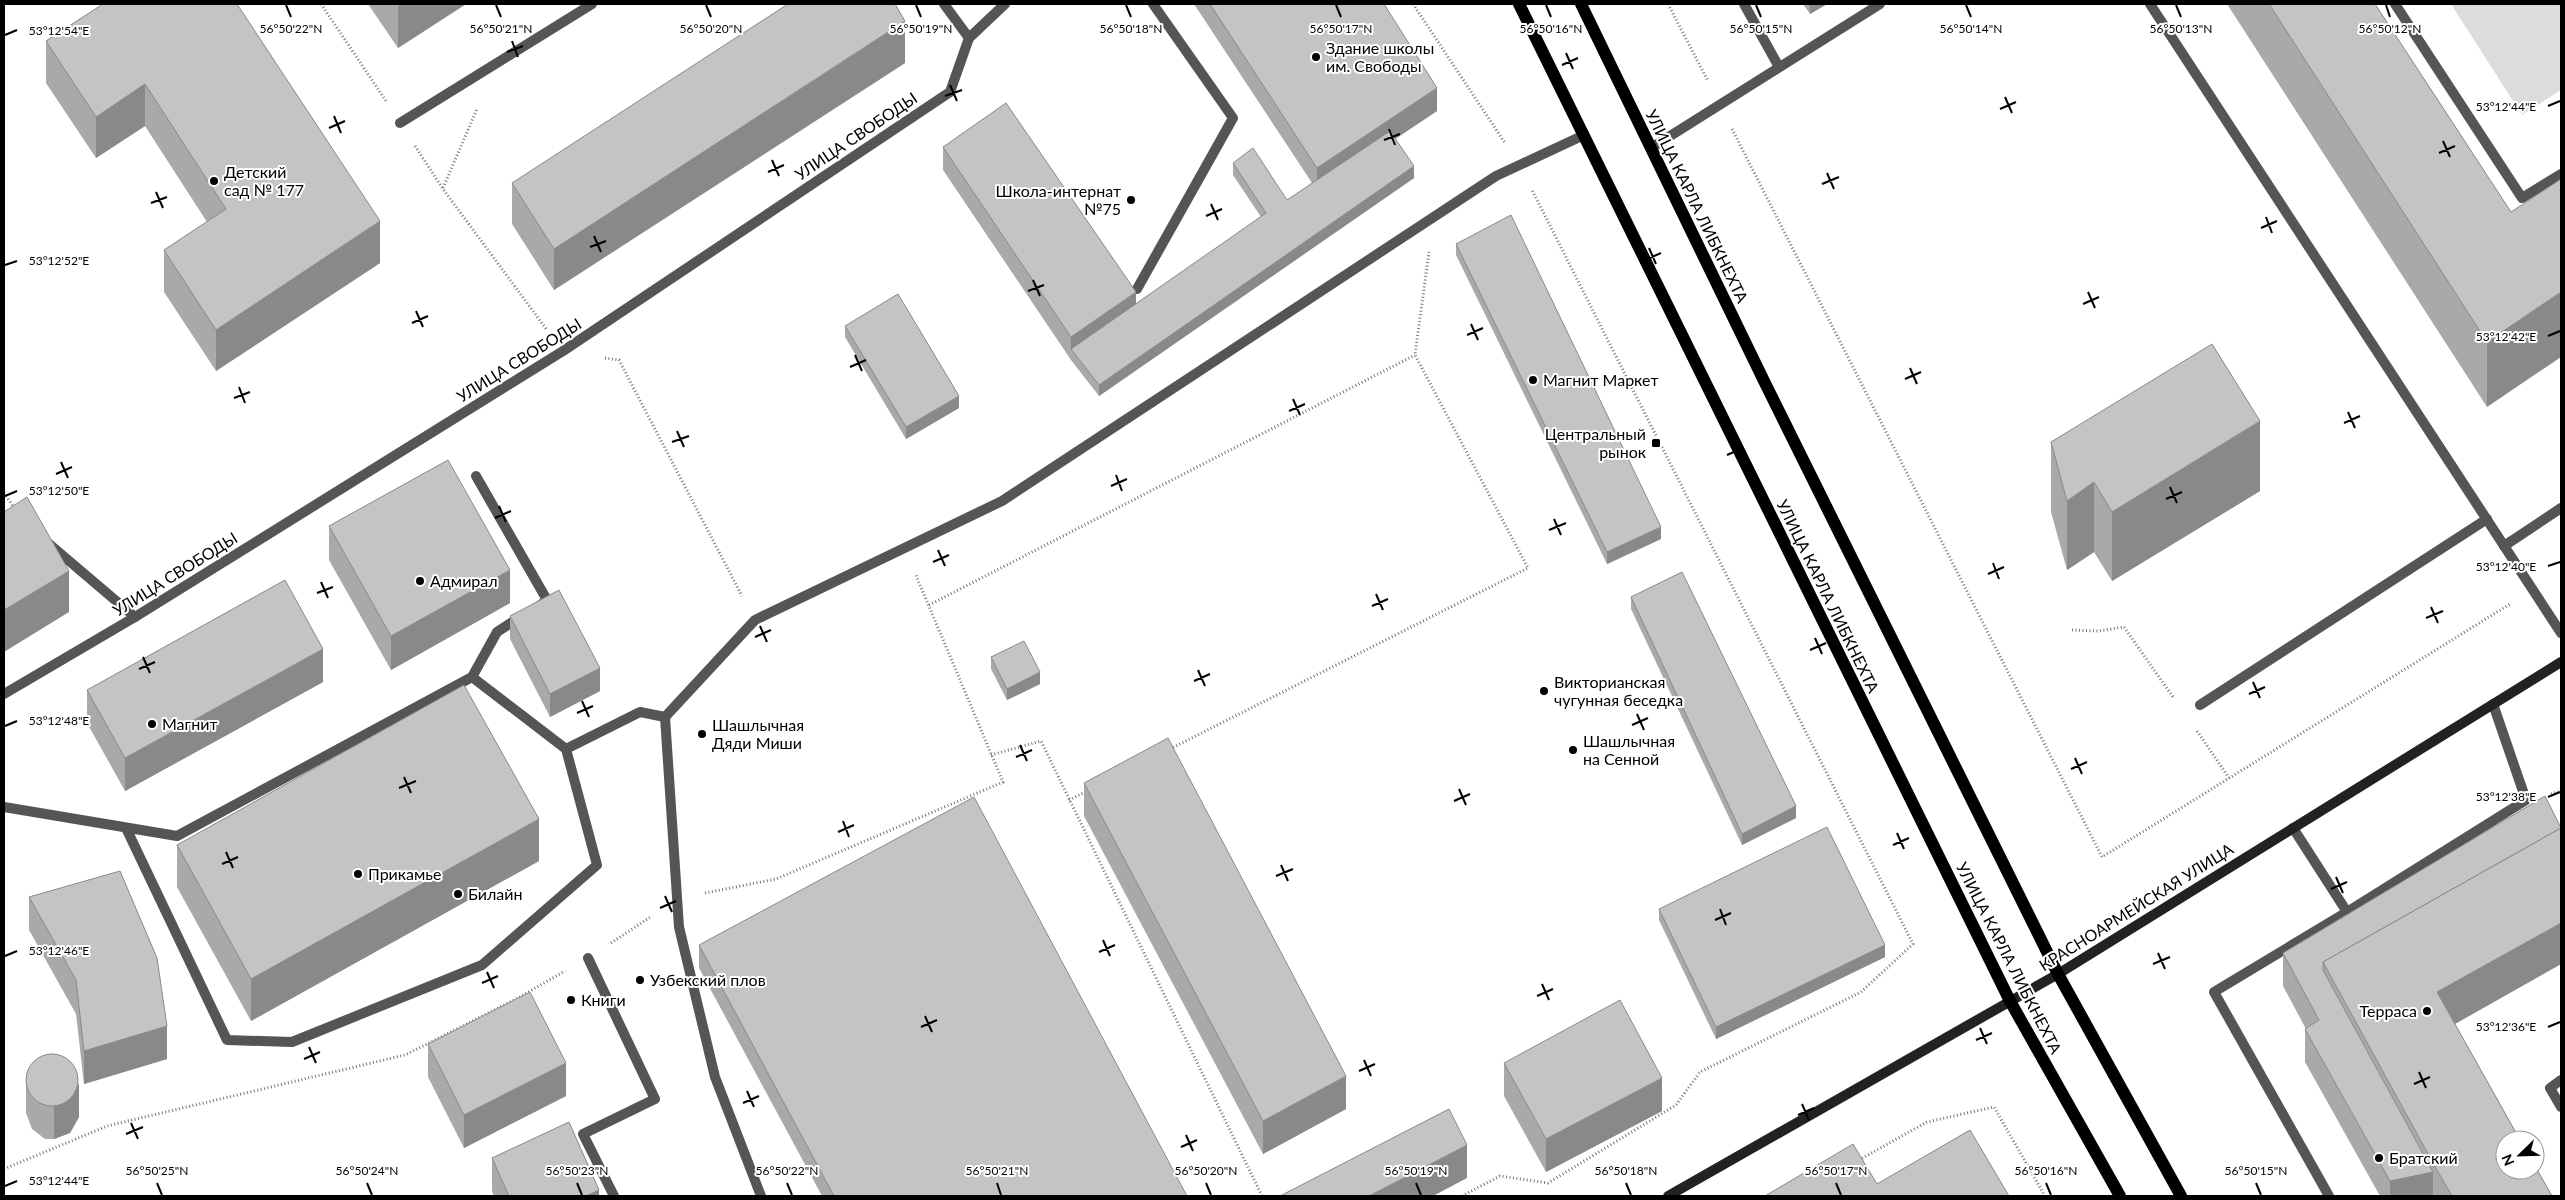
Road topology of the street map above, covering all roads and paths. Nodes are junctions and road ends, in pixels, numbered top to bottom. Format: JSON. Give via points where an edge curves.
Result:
{"nodes":[{"id":1,"x":321,"y":4,"type":"edge"},
{"id":2,"x":592,"y":4,"type":"edge"},
{"id":3,"x":944,"y":4,"type":"edge"},
{"id":4,"x":1005,"y":4,"type":"edge"},
{"id":5,"x":1154,"y":4,"type":"edge"},
{"id":6,"x":1413,"y":4,"type":"edge"},
{"id":7,"x":1519,"y":4,"type":"edge"},
{"id":8,"x":1581,"y":4,"type":"edge"},
{"id":9,"x":1668,"y":4,"type":"edge"},
{"id":10,"x":1744,"y":4,"type":"edge"},
{"id":11,"x":1880,"y":4,"type":"edge"},
{"id":12,"x":2150,"y":4,"type":"edge"},
{"id":13,"x":2395,"y":4,"type":"edge"},
{"id":14,"x":969,"y":38,"type":"junction"},
{"id":15,"x":1778,"y":67,"type":"junction"},
{"id":16,"x":1720,"y":105,"type":"junction"},
{"id":17,"x":478,"y":108,"type":"dead end"},
{"id":18,"x":400,"y":123,"type":"junction"},
{"id":19,"x":1584,"y":135,"type":"junction"},
{"id":20,"x":1651,"y":148,"type":"junction"},
{"id":21,"x":1519,"y":165,"type":"junction"},
{"id":22,"x":2561,"y":174,"type":"edge"},
{"id":23,"x":443,"y":188,"type":"junction"},
{"id":24,"x":1434,"y":217,"type":"junction"},
{"id":25,"x":1136,"y":289,"type":"edge"},
{"id":26,"x":563,"y":351,"type":"junction"},
{"id":27,"x":1415,"y":355,"type":"junction"},
{"id":28,"x":476,"y":476,"type":"dead end"},
{"id":29,"x":4,"y":493,"type":"edge"},
{"id":30,"x":2561,"y":508,"type":"edge"},
{"id":31,"x":2486,"y":520,"type":"junction"},
{"id":32,"x":24,"y":522,"type":"joint"},
{"id":33,"x":2504,"y":546,"type":"junction"},
{"id":34,"x":904,"y":548,"type":"junction"},
{"id":35,"x":2533,"y":590,"type":"junction"},
{"id":36,"x":928,"y":606,"type":"junction"},
{"id":37,"x":135,"y":617,"type":"junction"},
{"id":38,"x":755,"y":620,"type":"junction"},
{"id":39,"x":2072,"y":630,"type":"dead end"},
{"id":40,"x":2561,"y":633,"type":"edge"},
{"id":41,"x":2561,"y":662,"type":"edge"},
{"id":42,"x":472,"y":677,"type":"junction"},
{"id":43,"x":4,"y":694,"type":"edge"},
{"id":44,"x":2175,"y":699,"type":"dead end"},
{"id":45,"x":2493,"y":704,"type":"junction"},
{"id":46,"x":2200,"y":705,"type":"dead end"},
{"id":47,"x":665,"y":718,"type":"junction"},
{"id":48,"x":2191,"y":723,"type":"dead end"},
{"id":49,"x":566,"y":749,"type":"junction"},
{"id":50,"x":1166,"y":751,"type":"edge"},
{"id":51,"x":991,"y":755,"type":"junction"},
{"id":52,"x":2229,"y":778,"type":"junction"},
{"id":53,"x":1096,"y":787,"type":"edge"},
{"id":54,"x":1069,"y":800,"type":"junction"},
{"id":55,"x":4,"y":808,"type":"edge"},
{"id":56,"x":126,"y":828,"type":"junction"},
{"id":57,"x":2293,"y":828,"type":"junction"},
{"id":58,"x":678,"y":899,"type":"junction"},
{"id":59,"x":2347,"y":912,"type":"junction"},
{"id":60,"x":588,"y":958,"type":"junction"},
{"id":61,"x":2058,"y":974,"type":"junction"},
{"id":62,"x":2010,"y":1001,"type":"junction"},
{"id":63,"x":2561,"y":1080,"type":"edge"},
{"id":64,"x":2561,"y":1107,"type":"edge"},
{"id":65,"x":1852,"y":1164,"type":"edge"},
{"id":66,"x":4,"y":1169,"type":"edge"},
{"id":67,"x":614,"y":1196,"type":"edge"},
{"id":68,"x":761,"y":1196,"type":"edge"},
{"id":69,"x":1262,"y":1196,"type":"edge"},
{"id":70,"x":1462,"y":1196,"type":"edge"},
{"id":71,"x":1668,"y":1196,"type":"edge"},
{"id":72,"x":2045,"y":1196,"type":"edge"},
{"id":73,"x":2120,"y":1196,"type":"edge"},
{"id":74,"x":2181,"y":1196,"type":"edge"},
{"id":75,"x":2329,"y":1196,"type":"edge"}],
"edges":[{"from":1,"to":18,"type":"path"},
{"from":2,"to":18,"type":"street"},
{"from":3,"to":14,"type":"street"},
{"from":4,"to":14,"type":"street","name":"УЛИЦА СВОБОДЫ"},
{"from":5,"to":25,"type":"street","via":[[1233,118]]},
{"from":6,"to":21,"type":"path"},
{"from":7,"to":19,"type":"main road","name":"УЛИЦА КАРЛА ЛИБКНЕХТА"},
{"from":8,"to":20,"type":"main road","name":"УЛИЦА КАРЛА ЛИБКНЕХТА"},
{"from":9,"to":16,"type":"path"},
{"from":10,"to":15,"type":"street"},
{"from":11,"to":15,"type":"street"},
{"from":12,"to":31,"type":"street"},
{"from":13,"to":22,"type":"street","via":[[2522,198]]},
{"from":14,"to":26,"type":"street","name":"УЛИЦА СВОБОДЫ","via":[[950,92]]},
{"from":15,"to":16,"type":"street"},
{"from":16,"to":20,"type":"street"},
{"from":16,"to":52,"type":"path","via":[[2102,857]]},
{"from":17,"to":23,"type":"path"},
{"from":18,"to":23,"type":"path"},
{"from":19,"to":21,"type":"street"},
{"from":19,"to":62,"type":"main road","name":"УЛИЦА КАРЛА ЛИБКНЕХТА"},
{"from":20,"to":61,"type":"main road","name":"УЛИЦА КАРЛА ЛИБКНЕХТА"},
{"from":21,"to":24,"type":"street","via":[[1496,176]]},
{"from":21,"to":70,"type":"path","via":[[1913,944],[1861,992],[1700,1072],[1676,1105],[1548,1183],[1500,1176]]},
{"from":23,"to":26,"type":"path"},
{"from":24,"to":27,"type":"path"},
{"from":24,"to":34,"type":"street","via":[[1002,501]]},
{"from":26,"to":37,"type":"street","name":"УЛИЦА СВОБОДЫ"},
{"from":26,"to":38,"type":"path","via":[[619,360]]},
{"from":27,"to":36,"type":"path"},
{"from":27,"to":50,"type":"path","via":[[1528,568]]},
{"from":28,"to":42,"type":"street","via":[[547,600],[497,632]]},
{"from":29,"to":32,"type":"path"},
{"from":30,"to":33,"type":"street"},
{"from":31,"to":33,"type":"street"},
{"from":31,"to":46,"type":"street"},
{"from":32,"to":37,"type":"street"},
{"from":33,"to":35,"type":"street"},
{"from":34,"to":36,"type":"path"},
{"from":34,"to":38,"type":"street"},
{"from":35,"to":40,"type":"street"},
{"from":35,"to":52,"type":"path"},
{"from":36,"to":51,"type":"path"},
{"from":37,"to":43,"type":"street","name":"УЛИЦА СВОБОДЫ"},
{"from":38,"to":47,"type":"street"},
{"from":39,"to":44,"type":"path","via":[[2099,631],[2124,627]]},
{"from":41,"to":45,"type":"street","name":"КРАСНОАРМЕЙСКАЯ УЛИЦА"},
{"from":42,"to":49,"type":"street"},
{"from":42,"to":56,"type":"street","via":[[177,836]]},
{"from":45,"to":57,"type":"street","name":"КРАСНОАРМЕЙСКАЯ УЛИЦА"},
{"from":45,"to":59,"type":"street","via":[[2526,800]]},
{"from":47,"to":49,"type":"street","via":[[640,712]]},
{"from":47,"to":58,"type":"street"},
{"from":48,"to":52,"type":"path"},
{"from":49,"to":56,"type":"street","via":[[597,865],[482,965],[292,1042],[227,1040]]},
{"from":51,"to":54,"type":"path","via":[[1041,741]]},
{"from":51,"to":58,"type":"path","via":[[1003,782],[776,878]]},
{"from":53,"to":54,"type":"path"},
{"from":54,"to":69,"type":"path"},
{"from":55,"to":56,"type":"street"},
{"from":57,"to":59,"type":"street"},
{"from":57,"to":61,"type":"street","name":"КРАСНОАРМЕЙСКАЯ УЛИЦА"},
{"from":58,"to":60,"type":"path"},
{"from":58,"to":68,"type":"street","via":[[679,927],[715,1077]]},
{"from":59,"to":75,"type":"street","via":[[2214,992]]},
{"from":60,"to":66,"type":"path","via":[[518,998],[405,1055],[107,1126]]},
{"from":60,"to":67,"type":"street","via":[[655,1099],[583,1134]]},
{"from":61,"to":62,"type":"street","name":"КРАСНОАРМЕЙСКАЯ УЛИЦА"},
{"from":61,"to":74,"type":"main road","name":"УЛИЦА КАРЛА ЛИБКНЕХТА"},
{"from":62,"to":71,"type":"street","name":"КРАСНОАРМЕЙСКАЯ УЛИЦА"},
{"from":62,"to":73,"type":"main road","name":"УЛИЦА КАРЛА ЛИБКНЕХТА"},
{"from":63,"to":64,"type":"street","via":[[2550,1088]]},
{"from":65,"to":72,"type":"path","via":[[1927,1122],[1994,1107]]}]}
